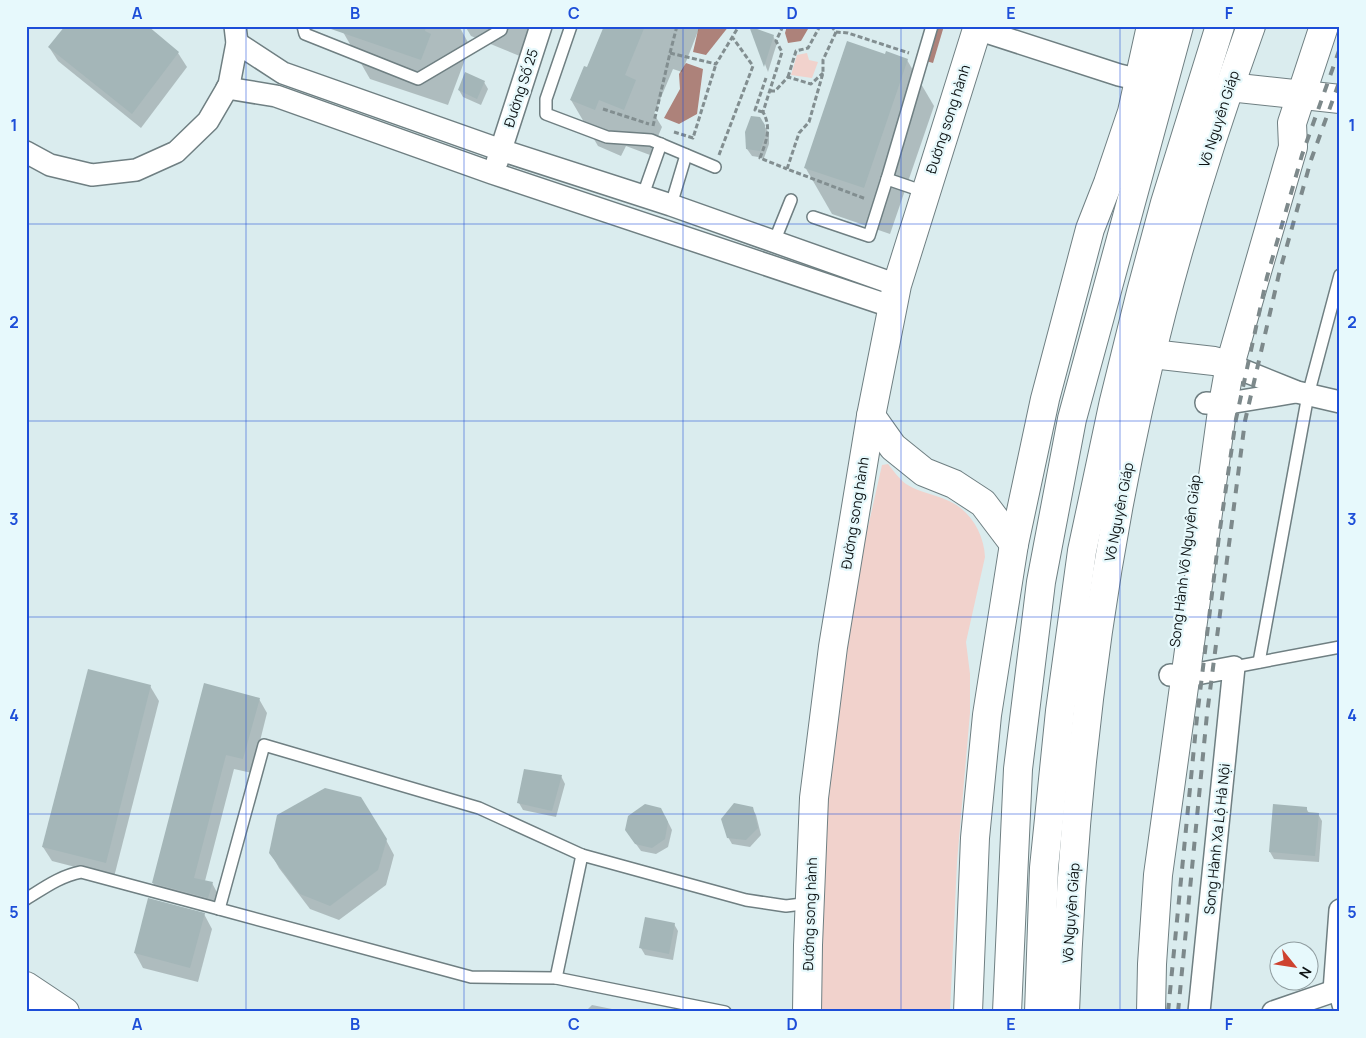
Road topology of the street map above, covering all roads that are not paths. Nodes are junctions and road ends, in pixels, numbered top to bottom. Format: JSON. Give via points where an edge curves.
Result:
{"nodes":[{"id":1,"x":303,"y":26,"type":"edge"},
{"id":2,"x":502,"y":26,"type":"edge"},
{"id":3,"x":541,"y":26,"type":"edge"},
{"id":4,"x":571,"y":26,"type":"edge"},
{"id":5,"x":932,"y":26,"type":"edge"},
{"id":6,"x":1151,"y":26,"type":"edge"},
{"id":7,"x":1179,"y":26,"type":"edge"},
{"id":8,"x":1220,"y":26,"type":"edge"},
{"id":9,"x":1251,"y":26,"type":"edge"},
{"id":10,"x":1324,"y":26,"type":"edge"},
{"id":11,"x":977,"y":27,"type":"edge"},
{"id":12,"x":236,"y":35,"type":"edge"},
{"id":13,"x":1151,"y":83,"type":"junction"},
{"id":14,"x":1229,"y":87,"type":"junction"},
{"id":15,"x":227,"y":88,"type":"junction"},
{"id":16,"x":1301,"y":95,"type":"junction"},
{"id":17,"x":1340,"y":99,"type":"edge"},
{"id":18,"x":1192,"y":116,"type":"junction"},
{"id":19,"x":661,"y":144,"type":"junction"},
{"id":20,"x":501,"y":150,"type":"junction"},
{"id":21,"x":26,"y":152,"type":"edge"},
{"id":22,"x":686,"y":155,"type":"junction"},
{"id":23,"x":717,"y":162,"type":"road end"},
{"id":24,"x":50,"y":165,"type":"junction"},
{"id":25,"x":26,"y":169,"type":"edge"},
{"id":26,"x":492,"y":173,"type":"junction"},
{"id":27,"x":1200,"y":177,"type":"junction"},
{"id":28,"x":888,"y":178,"type":"junction"},
{"id":29,"x":925,"y":192,"type":"junction"},
{"id":30,"x":643,"y":196,"type":"junction"},
{"id":31,"x":790,"y":200,"type":"dead end"},
{"id":32,"x":671,"y":205,"type":"junction"},
{"id":33,"x":813,"y":217,"type":"dead end"},
{"id":34,"x":1159,"y":224,"type":"junction"},
{"id":35,"x":774,"y":242,"type":"junction"},
{"id":36,"x":1340,"y":275,"type":"edge"},
{"id":37,"x":895,"y":296,"type":"junction"},
{"id":38,"x":1152,"y":354,"type":"junction"},
{"id":39,"x":1222,"y":363,"type":"junction"},
{"id":40,"x":1302,"y":394,"type":"junction"},
{"id":41,"x":1340,"y":402,"type":"edge"},
{"id":42,"x":1215,"y":403,"type":"junction"},
{"id":43,"x":871,"y":416,"type":"junction"},
{"id":44,"x":1014,"y":544,"type":"junction"},
{"id":45,"x":1340,"y":647,"type":"edge"},
{"id":46,"x":1259,"y":662,"type":"junction"},
{"id":47,"x":1234,"y":667,"type":"junction"},
{"id":48,"x":1178,"y":675,"type":"junction"},
{"id":49,"x":582,"y":855,"type":"junction"},
{"id":50,"x":26,"y":899,"type":"edge"},
{"id":51,"x":810,"y":903,"type":"junction"},
{"id":52,"x":219,"y":909,"type":"junction"},
{"id":53,"x":1340,"y":910,"type":"edge"},
{"id":54,"x":556,"y":978,"type":"junction"},
{"id":55,"x":26,"y":986,"type":"edge"},
{"id":56,"x":1337,"y":990,"type":"edge"},
{"id":57,"x":26,"y":1003,"type":"edge"},
{"id":58,"x":721,"y":1011,"type":"edge"},
{"id":59,"x":35,"y":1012,"type":"edge"},
{"id":60,"x":65,"y":1012,"type":"edge"},
{"id":61,"x":807,"y":1012,"type":"edge"},
{"id":62,"x":968,"y":1012,"type":"edge"},
{"id":63,"x":1007,"y":1012,"type":"edge"},
{"id":64,"x":1039,"y":1012,"type":"edge"},
{"id":65,"x":1066,"y":1012,"type":"edge"},
{"id":66,"x":1132,"y":1012,"type":"edge"},
{"id":67,"x":1151,"y":1012,"type":"edge"},
{"id":68,"x":1199,"y":1012,"type":"edge"},
{"id":69,"x":1273,"y":1012,"type":"edge"},
{"id":70,"x":1340,"y":1012,"type":"edge"}],
"edges":[{"from":1,"to":2,"type":"lane","via":[[305,34],[418,78],[501,30]]},
{"from":3,"to":20,"type":"street","name":"Đường Số 25"},
{"from":4,"to":19,"type":"lane","via":[[546,99],[546,114],[607,137],[651,140]]},
{"from":5,"to":28,"type":"lane"},
{"from":6,"to":13,"type":"main road"},
{"from":7,"to":13,"type":"main road"},
{"from":8,"to":18,"type":"main road","name":"Võ Nguyên Giáp"},
{"from":9,"to":14,"type":"main road","name":"Võ Nguyên Giáp"},
{"from":10,"to":16,"type":"main road","name":"Song Hành Võ Nguyên Giáp"},
{"from":11,"to":13,"type":"street"},
{"from":11,"to":29,"type":"main road","name":"Đường song hành"},
{"from":12,"to":15,"type":"street"},
{"from":12,"to":20,"type":"street","via":[[283,73]]},
{"from":13,"to":44,"type":"main road","via":[[1132,112],[1090,229],[1045,399]]},
{"from":13,"to":63,"type":"main road","via":[[1072,419],[1041,582],[1018,768]]},
{"from":14,"to":16,"type":"main road"},
{"from":14,"to":27,"type":"main road","name":"Võ Nguyên Giáp"},
{"from":15,"to":24,"type":"street","via":[[208,122],[176,152],[136,170],[92,175]]},
{"from":15,"to":26,"type":"street","via":[[276,96]]},
{"from":16,"to":17,"type":"main road"},
{"from":16,"to":39,"type":"main road","name":"Song Hành Võ Nguyên Giáp","via":[[1292,123],[1293,146]]},
{"from":18,"to":27,"type":"main road"},
{"from":18,"to":34,"type":"main road","name":"Võ Nguyên Giáp"},
{"from":19,"to":22,"type":"lane"},
{"from":19,"to":30,"type":"lane"},
{"from":20,"to":26,"type":"street","name":"Đường Số 25"},
{"from":20,"to":30,"type":"street"},
{"from":21,"to":24,"type":"street"},
{"from":22,"to":23,"type":"lane"},
{"from":22,"to":32,"type":"lane"},
{"from":24,"to":25,"type":"street"},
{"from":26,"to":37,"type":"street"},
{"from":27,"to":34,"type":"main road"},
{"from":27,"to":38,"type":"main road","name":"Võ Nguyên Giáp"},
{"from":28,"to":29,"type":"lane"},
{"from":28,"to":33,"type":"lane","via":[[869,236]]},
{"from":29,"to":37,"type":"main road","name":"Đường song hành"},
{"from":30,"to":32,"type":"street"},
{"from":31,"to":35,"type":"lane"},
{"from":32,"to":35,"type":"street"},
{"from":34,"to":64,"type":"main road","name":"Võ Nguyên Giáp","via":[[1114,400],[1082,551],[1060,711],[1044,868]]},
{"from":35,"to":37,"type":"street"},
{"from":36,"to":40,"type":"lane"},
{"from":37,"to":43,"type":"main road","name":"Đường song hành"},
{"from":38,"to":39,"type":"main road"},
{"from":38,"to":65,"type":"main road","name":"Võ Nguyên Giáp","via":[[1115,526],[1097,633],[1075,851]]},
{"from":39,"to":40,"type":"street"},
{"from":39,"to":42,"type":"main road","name":"Song Hành Võ Nguyên Giáp"},
{"from":40,"to":41,"type":"street"},
{"from":40,"to":42,"type":"street"},
{"from":40,"to":46,"type":"lane"},
{"from":42,"to":48,"type":"main road","name":"Song Hành Võ Nguyên Giáp","via":[[1205,528]]},
{"from":43,"to":44,"type":"main road","via":[[893,447],[924,472],[954,484],[983,503]]},
{"from":43,"to":51,"type":"main road","name":"Đường song hành","via":[[833,647],[814,798]]},
{"from":44,"to":62,"type":"main road","via":[[987,715],[976,838]]},
{"from":45,"to":46,"type":"lane"},
{"from":46,"to":47,"type":"lane"},
{"from":47,"to":48,"type":"street"},
{"from":47,"to":68,"type":"street","name":"Song Hành Xa Lộ Hà Nội"},
{"from":48,"to":66,"type":"main road","name":"Song Hành Võ Nguyên Giáp","via":[[1146,857],[1134,960]]},
{"from":48,"to":67,"type":"main road","name":"Song Hành Võ Nguyên Giáp","via":[[1158,875]]},
{"from":49,"to":51,"type":"lane","via":[[746,900],[786,906]]},
{"from":49,"to":52,"type":"lane","via":[[479,808],[264,746]]},
{"from":49,"to":54,"type":"lane"},
{"from":50,"to":52,"type":"lane","via":[[69,874],[81,872]]},
{"from":51,"to":61,"type":"main road","name":"Đường song hành"},
{"from":52,"to":54,"type":"lane","via":[[471,977]]},
{"from":53,"to":56,"type":"street"},
{"from":54,"to":58,"type":"lane"},
{"from":55,"to":60,"type":"main road"},
{"from":56,"to":69,"type":"street"},
{"from":56,"to":70,"type":"lane"},
{"from":57,"to":59,"type":"main road"}]}
